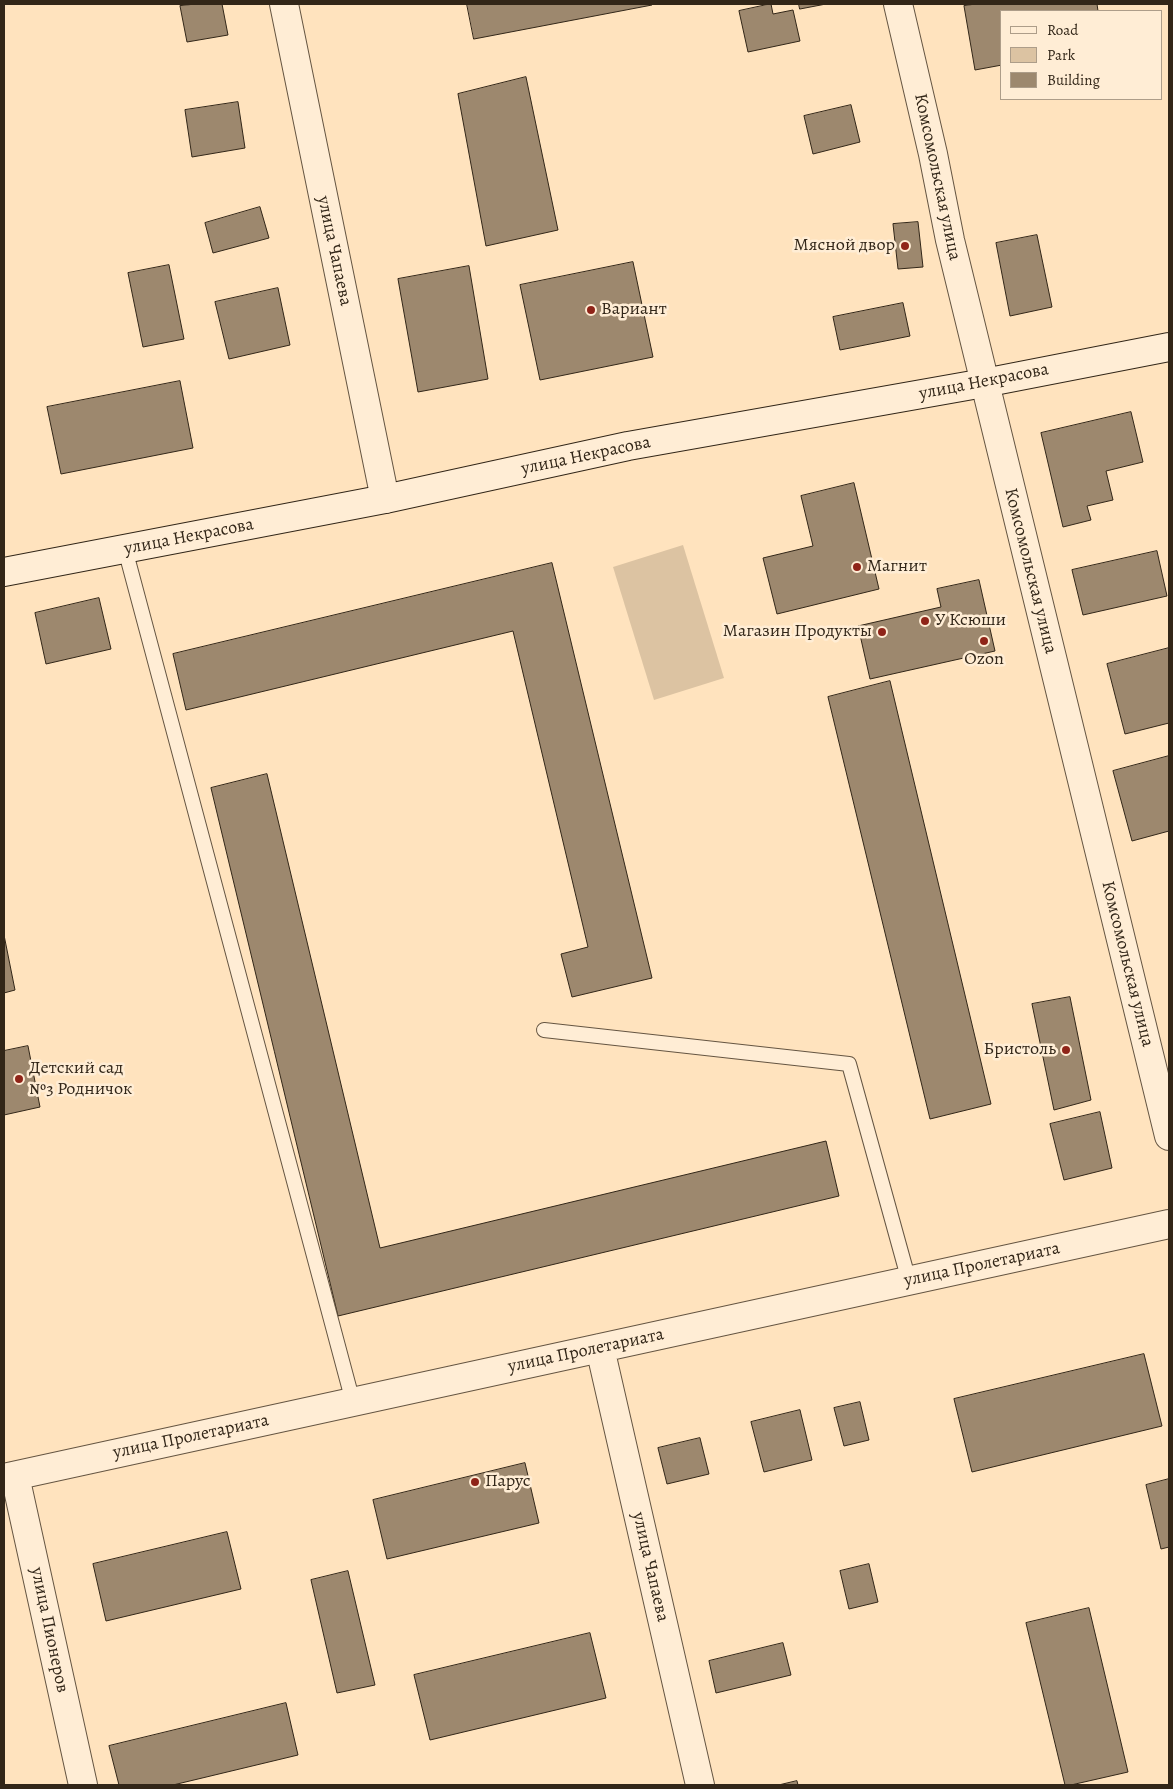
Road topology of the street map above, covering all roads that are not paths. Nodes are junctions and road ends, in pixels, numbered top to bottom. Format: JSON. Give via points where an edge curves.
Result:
{"nodes":[{"id":1,"x":284,"y":4,"type":"edge"},
{"id":2,"x":898,"y":4,"type":"edge"},
{"id":3,"x":1169,"y":347,"type":"edge"},
{"id":4,"x":984,"y":383,"type":"junction"},
{"id":5,"x":385,"y":499,"type":"junction"},
{"id":6,"x":125,"y":549,"type":"junction"},
{"id":7,"x":4,"y":572,"type":"edge"},
{"id":8,"x":544,"y":1030,"type":"dead end"},
{"id":9,"x":1169,"y":1136,"type":"edge"},
{"id":10,"x":1169,"y":1224,"type":"edge"},
{"id":11,"x":909,"y":1281,"type":"junction"},
{"id":12,"x":600,"y":1348,"type":"junction"},
{"id":13,"x":354,"y":1402,"type":"junction"},
{"id":14,"x":9,"y":1477,"type":"edge"},
{"id":15,"x":83,"y":1785,"type":"edge"},
{"id":16,"x":700,"y":1785,"type":"edge"}],
"edges":[{"from":1,"to":5,"type":"street","name":"улица Чапаева"},
{"from":2,"to":4,"type":"street","name":"Комсомольская улица"},
{"from":3,"to":4,"type":"street","name":"улица Некрасова"},
{"from":4,"to":5,"type":"street","name":"улица Некрасова","via":[[628,446]]},
{"from":4,"to":9,"type":"street","name":"Комсомольская улица"},
{"from":5,"to":6,"type":"street","name":"улица Некрасова"},
{"from":6,"to":7,"type":"street","name":"улица Некрасова"},
{"from":6,"to":13,"type":"lane"},
{"from":8,"to":11,"type":"lane","via":[[849,1064]]},
{"from":10,"to":11,"type":"street","name":"улица Пролетариата"},
{"from":11,"to":12,"type":"street","name":"улица Пролетариата"},
{"from":12,"to":13,"type":"street","name":"улица Пролетариата"},
{"from":12,"to":16,"type":"street","name":"улица Чапаева"},
{"from":13,"to":14,"type":"street","name":"улица Пролетариата"},
{"from":14,"to":15,"type":"street","name":"улица Пионеров"}]}
